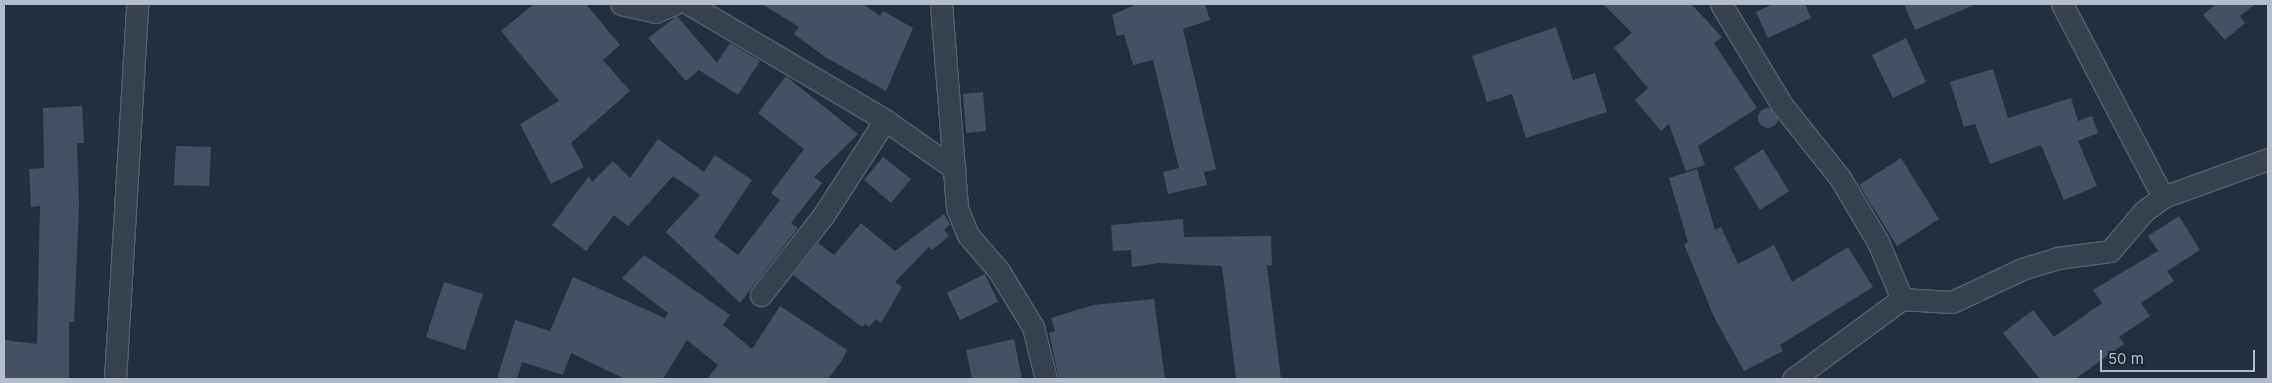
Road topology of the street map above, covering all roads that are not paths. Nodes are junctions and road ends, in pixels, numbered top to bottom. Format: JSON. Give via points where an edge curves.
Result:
{"nodes":[{"id":1,"x":138,"y":4,"type":"edge"},
{"id":2,"x":622,"y":4,"type":"edge"},
{"id":3,"x":674,"y":4,"type":"edge"},
{"id":4,"x":689,"y":4,"type":"edge"},
{"id":5,"x":941,"y":4,"type":"edge"},
{"id":6,"x":1721,"y":4,"type":"edge"},
{"id":7,"x":2062,"y":4,"type":"edge"},
{"id":8,"x":885,"y":120,"type":"junction"},
{"id":9,"x":2268,"y":159,"type":"edge"},
{"id":10,"x":955,"y":169,"type":"junction"},
{"id":11,"x":2163,"y":196,"type":"junction"},
{"id":12,"x":761,"y":295,"type":"dead end"},
{"id":13,"x":1902,"y":299,"type":"junction"},
{"id":14,"x":115,"y":379,"type":"edge"},
{"id":15,"x":1046,"y":379,"type":"edge"},
{"id":16,"x":1793,"y":379,"type":"edge"}],
"edges":[{"from":1,"to":14,"type":"street"},
{"from":2,"to":3,"type":"street","via":[[655,12]]},
{"from":4,"to":8,"type":"street"},
{"from":5,"to":10,"type":"street"},
{"from":6,"to":13,"type":"street","via":[[1782,105],[1840,178],[1878,242]]},
{"from":7,"to":11,"type":"street"},
{"from":8,"to":10,"type":"street"},
{"from":8,"to":12,"type":"street","via":[[823,216]]},
{"from":9,"to":11,"type":"street"},
{"from":10,"to":15,"type":"street","via":[[957,208],[968,234],[999,271],[1033,327]]},
{"from":11,"to":13,"type":"street","via":[[2144,211],[2110,251],[2057,258],[2022,269],[1952,302]]},
{"from":13,"to":16,"type":"street"}]}
